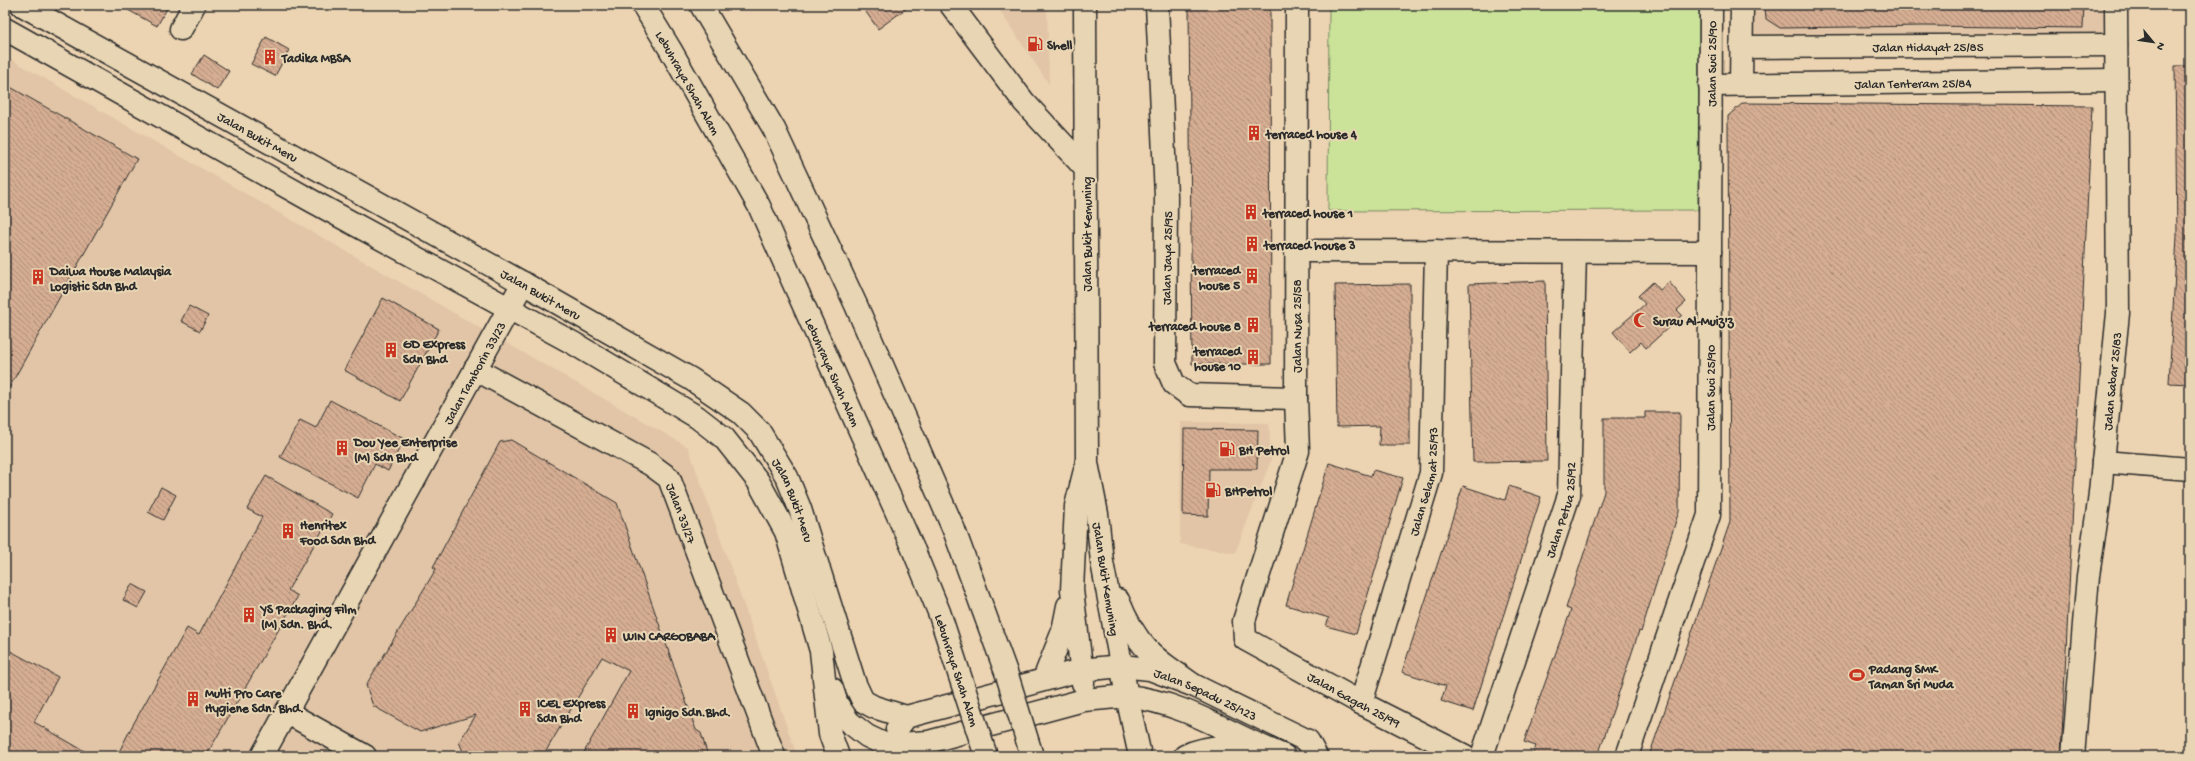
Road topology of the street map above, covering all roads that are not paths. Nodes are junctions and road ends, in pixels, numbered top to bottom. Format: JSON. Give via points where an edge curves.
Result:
{"nodes":[{"id":1,"x":22,"y":5,"type":"edge"},
{"id":2,"x":194,"y":5,"type":"edge"},
{"id":3,"x":643,"y":5,"type":"edge"},
{"id":4,"x":701,"y":5,"type":"edge"},
{"id":5,"x":951,"y":5,"type":"edge"},
{"id":6,"x":1085,"y":5,"type":"edge"},
{"id":7,"x":1157,"y":5,"type":"edge"},
{"id":8,"x":1297,"y":5,"type":"edge"},
{"id":9,"x":1711,"y":5,"type":"edge"},
{"id":10,"x":1742,"y":5,"type":"edge"},
{"id":11,"x":2116,"y":5,"type":"edge"},
{"id":12,"x":5,"y":29,"type":"edge"},
{"id":13,"x":181,"y":29,"type":"dead end"},
{"id":14,"x":2116,"y":45,"type":"junction"},
{"id":15,"x":1741,"y":47,"type":"junction"},
{"id":16,"x":2116,"y":80,"type":"junction"},
{"id":17,"x":1710,"y":84,"type":"junction"},
{"id":18,"x":1741,"y":84,"type":"junction"},
{"id":19,"x":1085,"y":168,"type":"junction"},
{"id":20,"x":1296,"y":251,"type":"junction"},
{"id":21,"x":1436,"y":251,"type":"junction"},
{"id":22,"x":1575,"y":252,"type":"junction"},
{"id":23,"x":1710,"y":252,"type":"junction"},
{"id":24,"x":523,"y":283,"type":"junction"},
{"id":25,"x":509,"y":309,"type":"junction"},
{"id":26,"x":475,"y":369,"type":"junction"},
{"id":27,"x":1296,"y":398,"type":"junction"},
{"id":28,"x":2103,"y":462,"type":"junction"},
{"id":29,"x":1087,"y":463,"type":"junction"},
{"id":30,"x":2190,"y":469,"type":"edge"},
{"id":31,"x":1102,"y":562,"type":"junction"},
{"id":32,"x":1072,"y":590,"type":"junction"},
{"id":33,"x":1245,"y":640,"type":"joint"},
{"id":34,"x":821,"y":651,"type":"junction"},
{"id":35,"x":1121,"y":666,"type":"junction"},
{"id":36,"x":1081,"y":670,"type":"junction"},
{"id":37,"x":1044,"y":679,"type":"junction"},
{"id":38,"x":1195,"y":686,"type":"junction"},
{"id":39,"x":1127,"y":696,"type":"junction"},
{"id":40,"x":1084,"y":700,"type":"junction"},
{"id":41,"x":1361,"y":703,"type":"junction"},
{"id":42,"x":286,"y":712,"type":"junction"},
{"id":43,"x":906,"y":717,"type":"junction"},
{"id":44,"x":883,"y":750,"type":"edge"},
{"id":45,"x":1276,"y":753,"type":"edge"},
{"id":46,"x":262,"y":756,"type":"edge"},
{"id":47,"x":365,"y":756,"type":"edge"},
{"id":48,"x":774,"y":756,"type":"edge"},
{"id":49,"x":838,"y":756,"type":"edge"},
{"id":50,"x":986,"y":756,"type":"edge"},
{"id":51,"x":1032,"y":756,"type":"edge"},
{"id":52,"x":1140,"y":756,"type":"edge"},
{"id":53,"x":1185,"y":756,"type":"edge"},
{"id":54,"x":1316,"y":756,"type":"edge"},
{"id":55,"x":1465,"y":756,"type":"edge"},
{"id":56,"x":1482,"y":756,"type":"edge"},
{"id":57,"x":1627,"y":756,"type":"edge"},
{"id":58,"x":2073,"y":756,"type":"edge"}],
"edges":[{"from":1,"to":24,"type":"main road","name":"Jalan Bukit Meru"},
{"from":2,"to":13,"type":"main road"},
{"from":3,"to":50,"type":"main road","name":"Lebuhraya Shah Alam","bridge":true,"via":[[759,206],[914,551],[939,612]]},
{"from":4,"to":51,"type":"main road","bridge":true,"via":[[774,129],[856,305],[954,530],[1007,675]]},
{"from":5,"to":19,"type":"main road","via":[[1024,102]]},
{"from":6,"to":19,"type":"main road","name":"Jalan Bukit Kemuning"},
{"from":7,"to":27,"type":"main road","name":"Jalan Jaya 25/95","via":[[1166,196],[1165,364],[1174,384],[1189,396]]},
{"from":8,"to":20,"type":"main road","name":"Jalan Nusa 25/58"},
{"from":9,"to":17,"type":"main road","name":"Jalan Suci 25/90"},
{"from":10,"to":15,"type":"main road"},
{"from":11,"to":14,"type":"main road","name":"Jalan Sabar 25/83"},
{"from":12,"to":25,"type":"main road","name":"Jalan Bukit Meru"},
{"from":14,"to":15,"type":"main road","name":"Jalan Hidayat 25/85"},
{"from":14,"to":16,"type":"main road","name":"Jalan Sabar 25/83"},
{"from":15,"to":18,"type":"main road"},
{"from":16,"to":18,"type":"main road","name":"Jalan Tenteram 25/84"},
{"from":16,"to":28,"type":"main road","name":"Jalan Sabar 25/83","via":[[2118,313]]},
{"from":17,"to":18,"type":"main road","name":"Jalan Tenteram 25/84"},
{"from":17,"to":23,"type":"main road","name":"Jalan Suci 25/90"},
{"from":19,"to":29,"type":"main road","name":"Jalan Bukit Kemuning"},
{"from":20,"to":21,"type":"main road"},
{"from":20,"to":27,"type":"main road","name":"Jalan Nusa 25/58"},
{"from":21,"to":22,"type":"main road"},
{"from":21,"to":41,"type":"main road","name":"Jalan Selamat 25/93","via":[[1431,473]]},
{"from":22,"to":23,"type":"main road"},
{"from":22,"to":56,"type":"main road","name":"Jalan Petua 25/92","via":[[1569,495]]},
{"from":23,"to":57,"type":"main road","name":"Jalan Suci 25/90","via":[[1709,515]]},
{"from":24,"to":25,"type":"main road","name":"Jalan Tamborin 33/23"},
{"from":24,"to":43,"type":"main road","name":"Jalan Bukit Meru","via":[[691,379],[741,413],[759,431],[787,477],[800,509],[855,684],[863,701]]},
{"from":25,"to":26,"type":"main road","name":"Jalan Tamborin 33/23"},
{"from":25,"to":34,"type":"main road","name":"Jalan Bukit Meru","via":[[573,343],[684,409],[724,438],[758,481],[786,532]]},
{"from":26,"to":42,"type":"main road","name":"Jalan Tamborin 33/23"},
{"from":26,"to":48,"type":"main road","name":"Jalan 33/27","via":[[650,464],[669,478]]},
{"from":27,"to":33,"type":"main road","name":"Jalan Nusa 25/58","via":[[1298,451],[1244,621]]},
{"from":28,"to":30,"type":"main road"},
{"from":28,"to":58,"type":"main road","name":"Jalan Sabar 25/83","via":[[2088,576]]},
{"from":29,"to":31,"type":"main road","name":"Jalan Bukit Kemuning","via":[[1097,514]]},
{"from":29,"to":32,"type":"main road","name":"Jalan Bukit Kemuning","via":[[1076,506]]},
{"from":31,"to":35,"type":"main road","name":"Jalan Bukit Kemuning"},
{"from":31,"to":38,"type":"main road","via":[[1127,623],[1137,638],[1154,657]]},
{"from":32,"to":36,"type":"main road","name":"Jalan Bukit Kemuning"},
{"from":32,"to":37,"type":"main road","via":[[1063,631]]},
{"from":33,"to":41,"type":"main road","name":"Jalan Gagah 25/99"},
{"from":34,"to":44,"type":"main road","via":[[842,713]]},
{"from":34,"to":49,"type":"main road","name":"Jalan Bukit Meru","via":[[830,734]]},
{"from":35,"to":36,"type":"main road","name":"Jalan Sepadu 25/123"},
{"from":35,"to":38,"type":"main road","name":"Jalan Sepadu 25/123","via":[[1150,669]]},
{"from":35,"to":39,"type":"main road","name":"Jalan Bukit Kemuning"},
{"from":36,"to":37,"type":"main road"},
{"from":36,"to":40,"type":"main road","name":"Jalan Bukit Kemuning"},
{"from":37,"to":43,"type":"main road"},
{"from":38,"to":54,"type":"main road","name":"Jalan Sepadu 25/123","via":[[1308,742]]},
{"from":39,"to":40,"type":"main road","name":"Jalan Sepadu 25/123"},
{"from":39,"to":45,"type":"main road","name":"Jalan Sepadu 25/123","via":[[1152,699],[1184,709]]},
{"from":39,"to":52,"type":"main road","name":"Jalan Bukit Kemuning"},
{"from":40,"to":44,"type":"main road","name":"Jalan Sepadu 25/123","via":[[928,742]]},
{"from":41,"to":55,"type":"main road","name":"Jalan Gagah 25/99"},
{"from":42,"to":46,"type":"main road","name":"Jalan Tamborin 33/23"},
{"from":42,"to":47,"type":"main road"},
{"from":43,"to":44,"type":"main road"},
{"from":45,"to":53,"type":"main road","via":[[1226,746],[1197,750]]}]}
